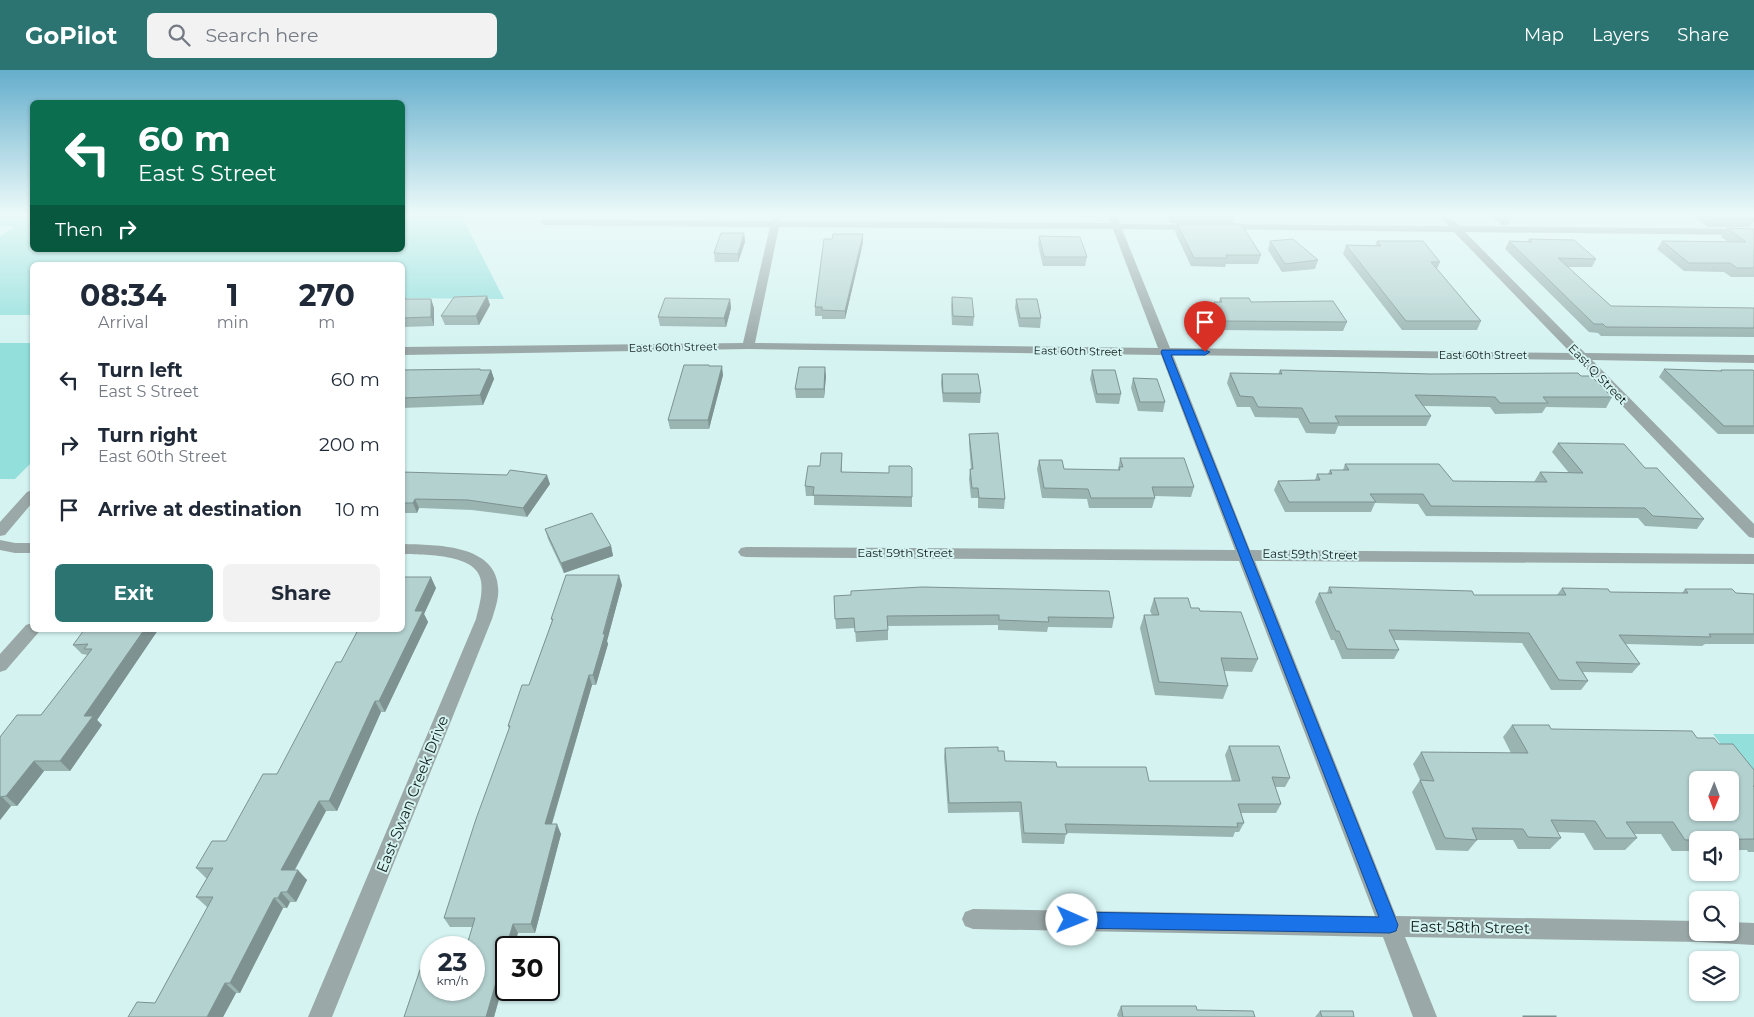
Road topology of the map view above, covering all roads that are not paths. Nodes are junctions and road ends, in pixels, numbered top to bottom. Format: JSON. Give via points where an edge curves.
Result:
{"nodes":[{"id":1,"x":767,"y":259,"type":"edge"},
{"id":2,"x":1129,"y":259,"type":"edge"},
{"id":3,"x":1486,"y":259,"type":"edge"},
{"id":4,"x":748,"y":346,"type":"junction"},
{"id":5,"x":405,"y":351,"type":"edge"},
{"id":6,"x":1166,"y":352,"type":"junction"},
{"id":7,"x":1580,"y":356,"type":"junction"},
{"id":8,"x":1754,"y":359,"type":"edge"},
{"id":9,"x":30,"y":497,"type":"edge"},
{"id":10,"x":0,"y":531,"type":"edge"},
{"id":11,"x":1754,"y":533,"type":"edge"},
{"id":12,"x":0,"y":545,"type":"edge"},
{"id":13,"x":30,"y":548,"type":"edge"},
{"id":14,"x":405,"y":549,"type":"edge"},
{"id":15,"x":746,"y":552,"type":"dead end"},
{"id":16,"x":1244,"y":554,"type":"junction"},
{"id":17,"x":1754,"y":558,"type":"edge"},
{"id":18,"x":30,"y":631,"type":"edge"},
{"id":19,"x":0,"y":665,"type":"edge"},
{"id":20,"x":973,"y":919,"type":"dead end"},
{"id":21,"x":1390,"y":925,"type":"junction"},
{"id":22,"x":1689,"y":932,"type":"edge"},
{"id":23,"x":1739,"y":933,"type":"edge"},
{"id":24,"x":1754,"y":934,"type":"edge"},
{"id":25,"x":320,"y":1017,"type":"edge"},
{"id":26,"x":1425,"y":1017,"type":"edge"}],
"edges":[{"from":1,"to":4,"type":"street"},
{"from":2,"to":6,"type":"street"},
{"from":3,"to":7,"type":"street","name":"East Q Street"},
{"from":4,"to":5,"type":"street","name":"East 60th Street"},
{"from":4,"to":6,"type":"street","name":"East 60th Street"},
{"from":6,"to":7,"type":"street","name":"East 60th Street"},
{"from":6,"to":16,"type":"street"},
{"from":7,"to":8,"type":"street","name":"East 60th Street"},
{"from":7,"to":11,"type":"street","name":"East Q Street"},
{"from":9,"to":10,"type":"street"},
{"from":12,"to":13,"type":"street"},
{"from":14,"to":25,"type":"street","name":"East Swan Creek Drive","via":[[468,556],[484,568],[490,592],[484,619]]},
{"from":15,"to":16,"type":"street","name":"East 59th Street"},
{"from":16,"to":17,"type":"street","name":"East 59th Street"},
{"from":16,"to":21,"type":"street"},
{"from":18,"to":19,"type":"street"},
{"from":20,"to":21,"type":"street","name":"East 58th Street"},
{"from":21,"to":22,"type":"street","name":"East 58th Street"},
{"from":21,"to":26,"type":"street"},
{"from":23,"to":24,"type":"street"}]}
